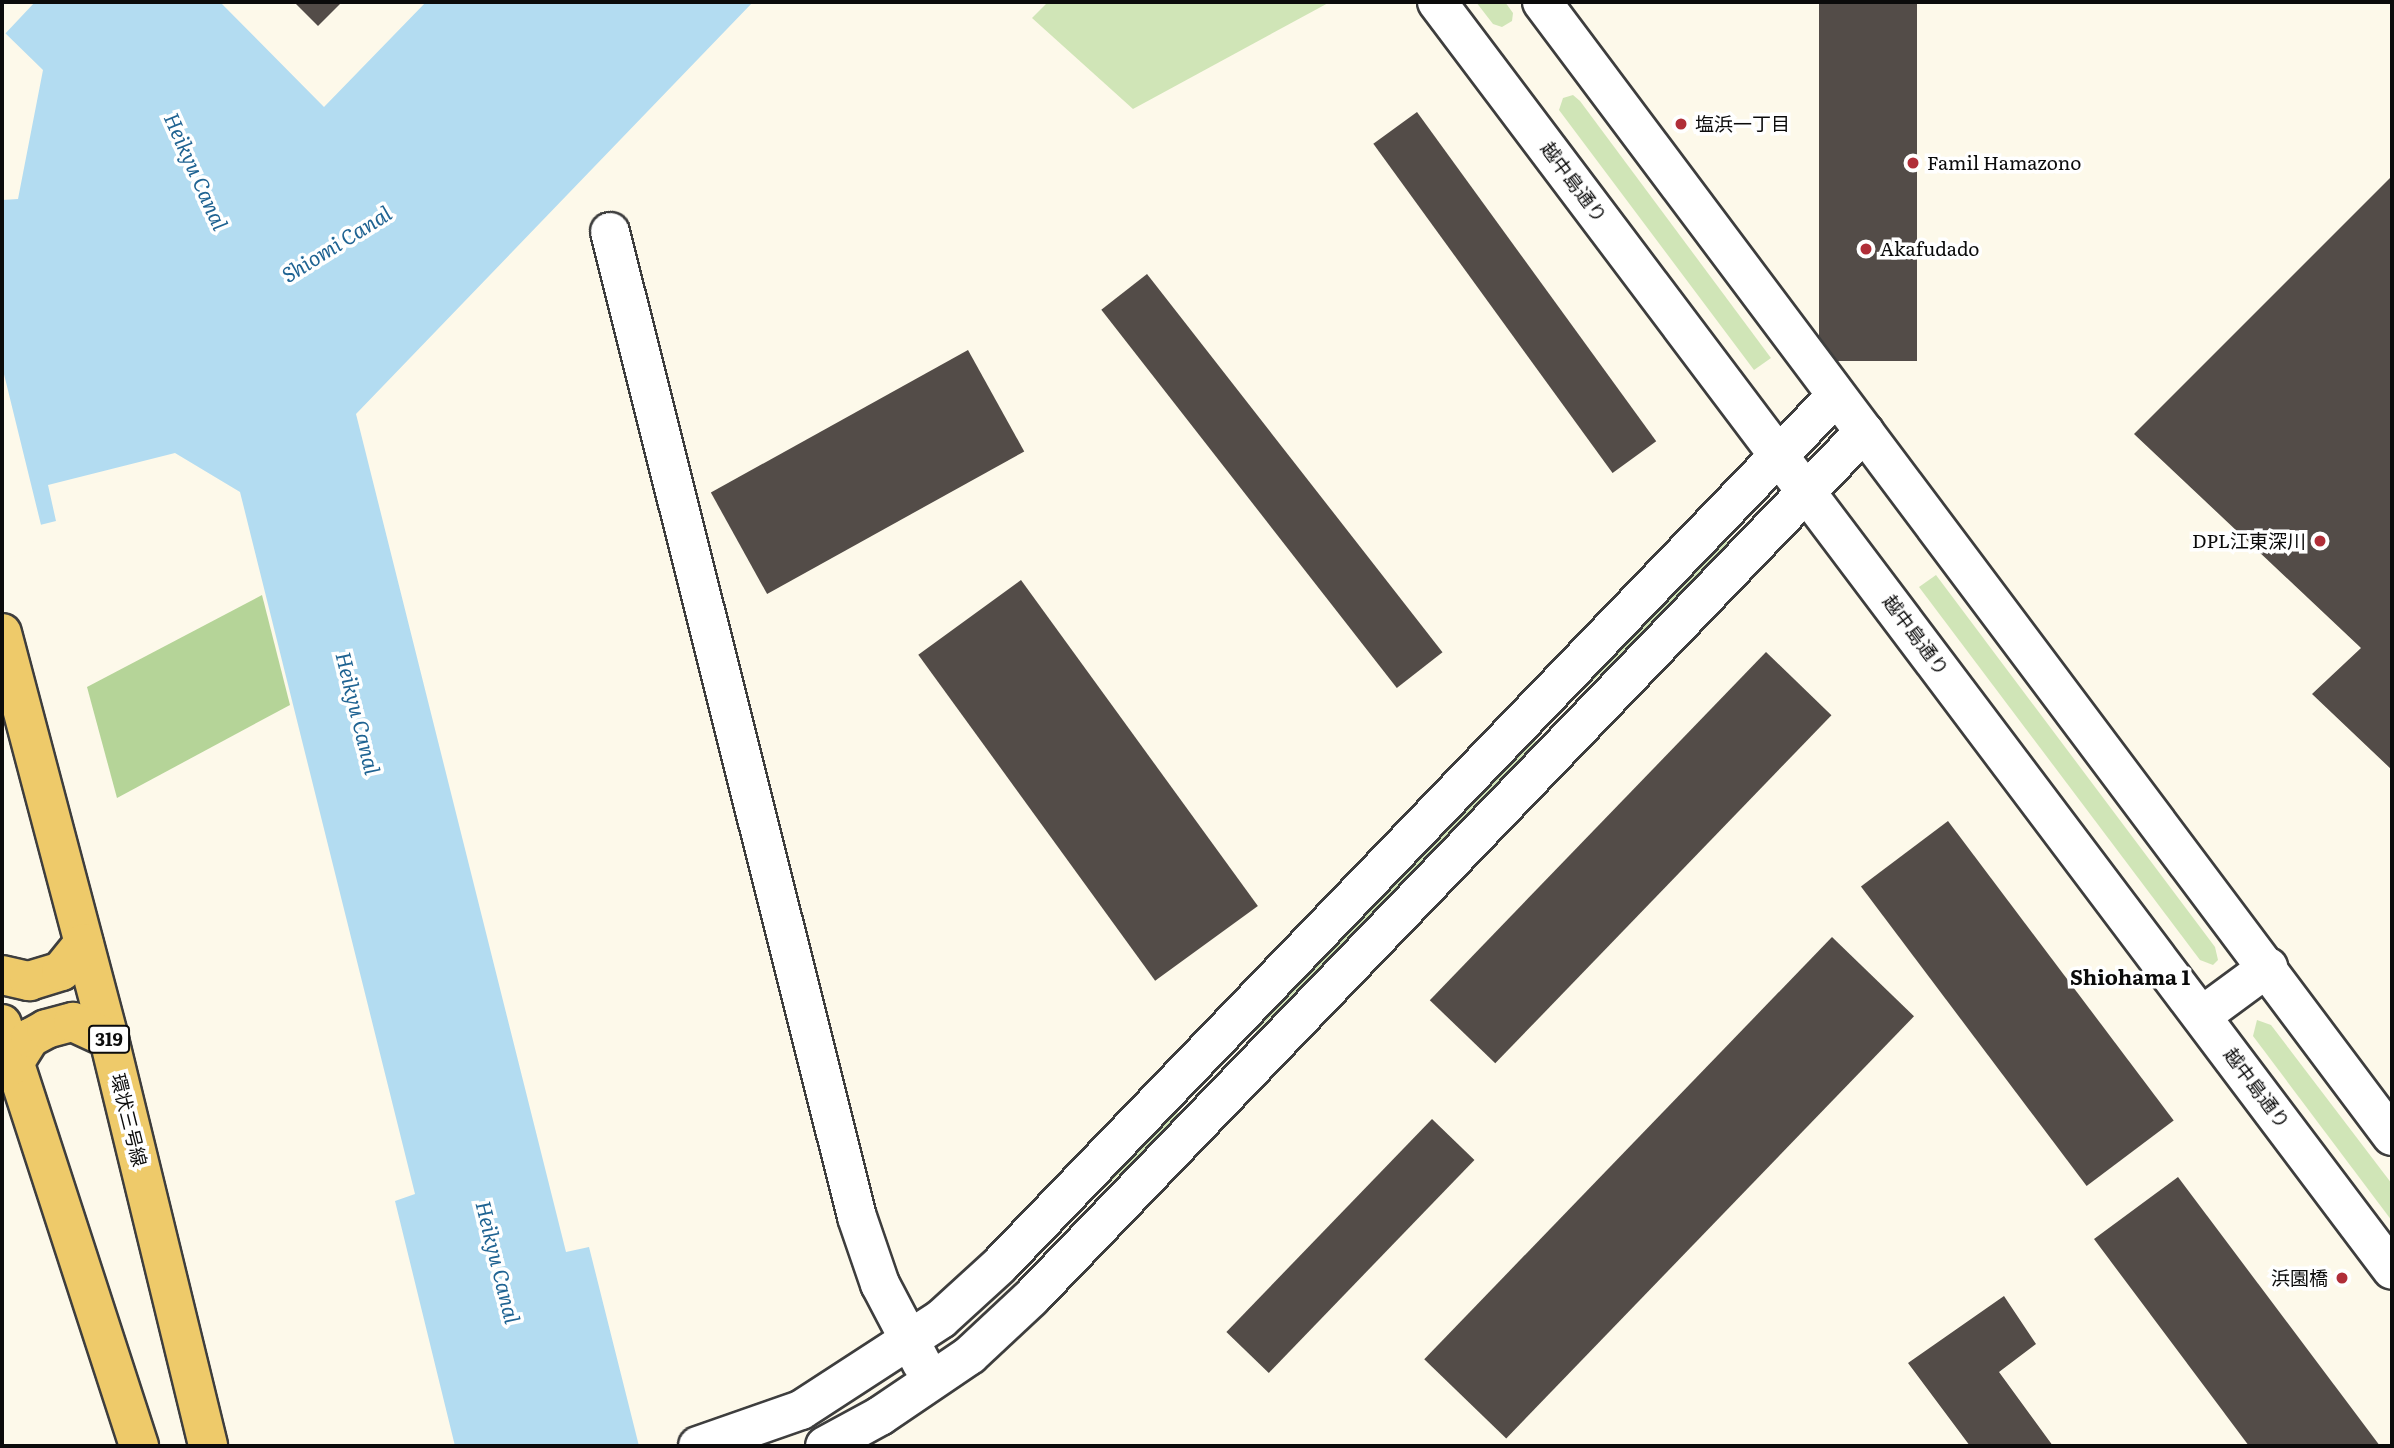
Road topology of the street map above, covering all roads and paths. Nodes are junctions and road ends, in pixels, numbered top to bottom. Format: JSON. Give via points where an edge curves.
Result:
{"nodes":[{"id":1,"x":1437,"y":2,"type":"edge"},
{"id":2,"x":1542,"y":2,"type":"edge"},
{"id":3,"x":610,"y":232,"type":"dead end"},
{"id":4,"x":1836,"y":396,"type":"junction"},
{"id":5,"x":1864,"y":432,"type":"junction"},
{"id":6,"x":1779,"y":453,"type":"junction"},
{"id":7,"x":1807,"y":491,"type":"junction"},
{"id":8,"x":2,"y":633,"type":"edge"},
{"id":9,"x":84,"y":943,"type":"junction"},
{"id":10,"x":2268,"y":967,"type":"junction"},
{"id":11,"x":2,"y":975,"type":"edge"},
{"id":12,"x":2203,"y":1015,"type":"junction"},
{"id":13,"x":2,"y":1024,"type":"edge"},
{"id":14,"x":109,"y":1039,"type":"junction"},
{"id":15,"x":13,"y":1065,"type":"junction"},
{"id":16,"x":2392,"y":1136,"type":"edge"},
{"id":17,"x":2392,"y":1270,"type":"edge"},
{"id":18,"x":910,"y":1341,"type":"junction"},
{"id":19,"x":930,"y":1382,"type":"junction"},
{"id":20,"x":139,"y":1446,"type":"edge"},
{"id":21,"x":208,"y":1446,"type":"edge"},
{"id":22,"x":698,"y":1446,"type":"edge"},
{"id":23,"x":825,"y":1446,"type":"edge"}],
"edges":[{"from":1,"to":6,"type":"street","name":"越中島通り"},
{"from":2,"to":4,"type":"street"},
{"from":3,"to":18,"type":"street","via":[[857,1217],[880,1283]]},
{"from":4,"to":5,"type":"street"},
{"from":4,"to":6,"type":"street"},
{"from":5,"to":7,"type":"street"},
{"from":5,"to":10,"type":"street"},
{"from":6,"to":7,"type":"street","name":"越中島通り"},
{"from":6,"to":18,"type":"street","via":[[999,1266],[941,1320]]},
{"from":7,"to":12,"type":"street","name":"越中島通り"},
{"from":7,"to":19,"type":"street","via":[[1031,1298],[970,1354]]},
{"from":8,"to":9,"type":"main road","name":"環状三号線","number":"319"},
{"from":9,"to":11,"type":"main road","via":[[61,971],[29,981]]},
{"from":9,"to":14,"type":"main road","name":"環状三号線","number":"319"},
{"from":10,"to":12,"type":"street"},
{"from":10,"to":16,"type":"street"},
{"from":12,"to":17,"type":"street","name":"越中島通り"},
{"from":13,"to":15,"type":"main road"},
{"from":14,"to":15,"type":"main road","via":[[73,1021],[30,1038]]},
{"from":14,"to":21,"type":"main road","name":"環状三号線","number":"319"},
{"from":15,"to":20,"type":"main road"},
{"from":18,"to":19,"type":"street"},
{"from":18,"to":22,"type":"street","via":[[801,1410]]},
{"from":19,"to":23,"type":"street"}]}
